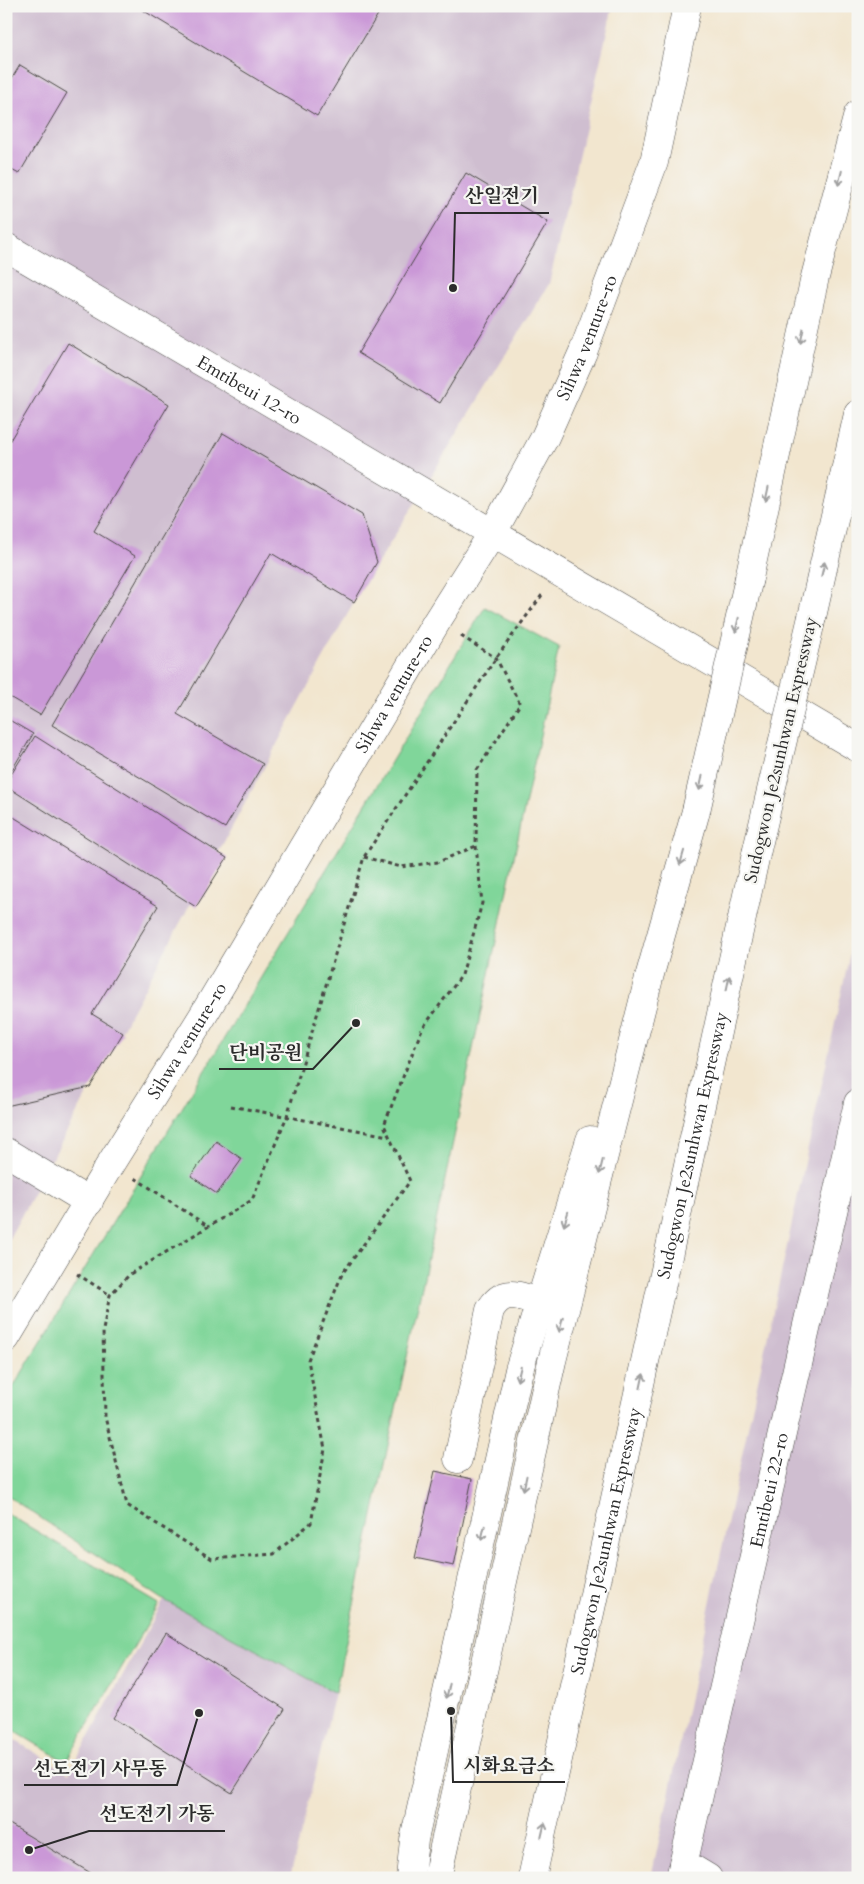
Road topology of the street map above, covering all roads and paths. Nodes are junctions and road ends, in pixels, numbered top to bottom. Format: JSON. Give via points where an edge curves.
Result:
{"nodes":[{"id":1,"x":687,"y":6,"type":"edge"},
{"id":2,"x":858,"y":114,"type":"edge"},
{"id":3,"x":6,"y":247,"type":"edge"},
{"id":4,"x":858,"y":414,"type":"edge"},
{"id":5,"x":492,"y":534,"type":"junction"},
{"id":6,"x":558,"y":572,"type":"junction"},
{"id":7,"x":437,"y":621,"type":"junction"},
{"id":8,"x":496,"y":658,"type":"junction"},
{"id":9,"x":858,"y":748,"type":"edge"},
{"id":10,"x":476,"y":846,"type":"junction"},
{"id":11,"x":364,"y":857,"type":"junction"},
{"id":12,"x":650,"y":974,"type":"junction"},
{"id":13,"x":858,"y":1103,"type":"edge"},
{"id":14,"x":231,"y":1106,"type":"dead end"},
{"id":15,"x":288,"y":1116,"type":"junction"},
{"id":16,"x":389,"y":1136,"type":"junction"},
{"id":17,"x":6,"y":1152,"type":"edge"},
{"id":18,"x":111,"y":1163,"type":"junction"},
{"id":19,"x":88,"y":1202,"type":"junction"},
{"id":20,"x":209,"y":1227,"type":"junction"},
{"id":21,"x":54,"y":1259,"type":"junction"},
{"id":22,"x":110,"y":1295,"type":"junction"},
{"id":23,"x":541,"y":1302,"type":"junction"},
{"id":24,"x":6,"y":1338,"type":"edge"},
{"id":25,"x":458,"y":1459,"type":"dead end"},
{"id":26,"x":682,"y":1870,"type":"edge"},
{"id":27,"x":410,"y":1878,"type":"edge"},
{"id":28,"x":437,"y":1878,"type":"edge"},
{"id":29,"x":532,"y":1878,"type":"edge"},
{"id":30,"x":708,"y":1878,"type":"edge"}],
"edges":[{"from":1,"to":5,"type":"main road","name":"Sihwa venture-ro","via":[[654,162],[583,352],[545,437]]},
{"from":2,"to":12,"type":"main road","one_way":true,"bridge":true,"via":[[815,277],[696,811]]},
{"from":3,"to":5,"type":"main road","name":"Emtibeui 12-ro"},
{"from":29,"to":4,"type":"main road","name":"Sudogwon Je2sunhwan Expressway","one_way":true,"bridge":true,"via":[[756,854]]},
{"from":5,"to":6,"type":"main road","name":"Emtibeui 12-ro"},
{"from":5,"to":7,"type":"main road","name":"Sihwa venture-ro"},
{"from":6,"to":8,"type":"path"},
{"from":6,"to":9,"type":"main road","name":"Emtibeui 12-ro"},
{"from":7,"to":8,"type":"path"},
{"from":7,"to":18,"type":"main road","name":"Sihwa venture-ro","via":[[204,1014]]},
{"from":8,"to":10,"type":"path","via":[[520,704],[477,770]]},
{"from":8,"to":11,"type":"path"},
{"from":10,"to":11,"type":"path","via":[[438,862],[401,867]]},
{"from":10,"to":16,"type":"path","via":[[482,903],[462,976],[422,1029],[384,1125]]},
{"from":11,"to":15,"type":"path"},
{"from":12,"to":23,"type":"main road","one_way":true,"via":[[599,1107]]},
{"from":12,"to":28,"type":"main road","one_way":true,"via":[[552,1361]]},
{"from":13,"to":26,"type":"main road","name":"Emtibeui 22-ro"},
{"from":14,"to":15,"type":"path"},
{"from":15,"to":16,"type":"path"},
{"from":15,"to":20,"type":"path","via":[[252,1200]]},
{"from":16,"to":22,"type":"path","via":[[410,1181],[342,1274],[308,1360],[325,1449],[311,1523],[274,1554],[212,1559],[127,1505],[105,1417],[103,1330]]},
{"from":17,"to":19,"type":"main road"},
{"from":18,"to":19,"type":"main road","name":"Sihwa venture-ro"},
{"from":18,"to":20,"type":"path"},
{"from":19,"to":21,"type":"main road","name":"Sihwa venture-ro"},
{"from":20,"to":22,"type":"path","via":[[130,1274]]},
{"from":21,"to":22,"type":"path"},
{"from":21,"to":24,"type":"main road","name":"Sihwa venture-ro"},
{"from":23,"to":25,"type":"main road","via":[[507,1294],[496,1300],[490,1310]]},
{"from":23,"to":27,"type":"main road","one_way":true,"via":[[517,1379],[414,1840]]},
{"from":26,"to":30,"type":"main road"}]}
